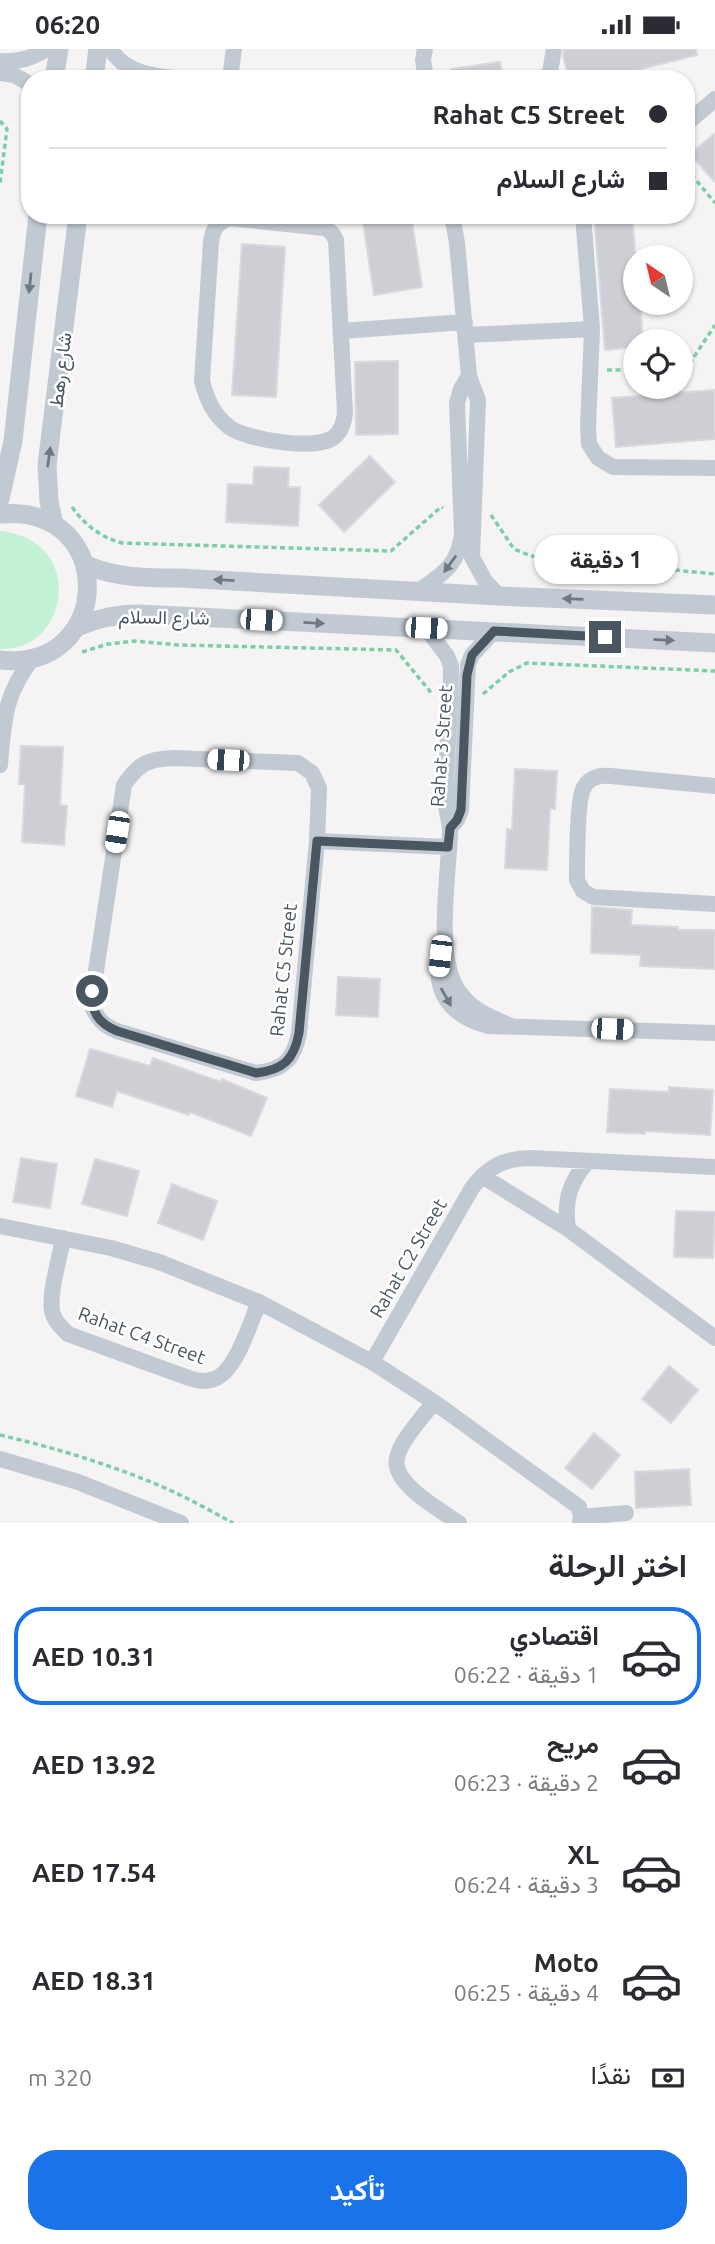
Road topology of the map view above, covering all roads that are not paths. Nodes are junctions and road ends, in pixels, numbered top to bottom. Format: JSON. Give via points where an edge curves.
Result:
{"nodes":[{"id":1,"x":46,"y":49,"type":"edge"},
{"id":2,"x":59,"y":49,"type":"edge"},
{"id":3,"x":98,"y":49,"type":"edge"},
{"id":4,"x":111,"y":49,"type":"edge"},
{"id":5,"x":234,"y":49,"type":"edge"},
{"id":6,"x":425,"y":49,"type":"edge"},
{"id":7,"x":554,"y":49,"type":"edge"},
{"id":8,"x":0,"y":61,"type":"edge"},
{"id":9,"x":56,"y":70,"type":"edge"},
{"id":10,"x":95,"y":70,"type":"edge"},
{"id":11,"x":138,"y":70,"type":"edge"},
{"id":12,"x":231,"y":70,"type":"edge"},
{"id":13,"x":425,"y":70,"type":"edge"},
{"id":14,"x":550,"y":70,"type":"edge"},
{"id":15,"x":0,"y":73,"type":"edge"},
{"id":16,"x":21,"y":79,"type":"edge"},
{"id":17,"x":715,"y":99,"type":"edge"},
{"id":18,"x":695,"y":116,"type":"edge"},
{"id":19,"x":37,"y":224,"type":"edge"},
{"id":20,"x":77,"y":224,"type":"edge"},
{"id":21,"x":217,"y":224,"type":"edge"},
{"id":22,"x":291,"y":224,"type":"edge"},
{"id":23,"x":454,"y":224,"type":"edge"},
{"id":24,"x":584,"y":224,"type":"edge"},
{"id":25,"x":466,"y":329,"type":"junction"},
{"id":26,"x":592,"y":329,"type":"junction"},
{"id":27,"x":341,"y":331,"type":"junction"},
{"id":28,"x":469,"y":376,"type":"junction"},
{"id":29,"x":457,"y":428,"type":"junction"},
{"id":30,"x":477,"y":429,"type":"junction"},
{"id":31,"x":715,"y":468,"type":"edge"},
{"id":32,"x":467,"y":477,"type":"junction"},
{"id":33,"x":0,"y":499,"type":"edge"},
{"id":34,"x":0,"y":514,"type":"edge"},
{"id":35,"x":54,"y":524,"type":"junction"},
{"id":36,"x":86,"y":565,"type":"junction"},
{"id":37,"x":420,"y":590,"type":"junction"},
{"id":38,"x":499,"y":596,"type":"junction"},
{"id":39,"x":715,"y":605,"type":"edge"},
{"id":40,"x":77,"y":627,"type":"junction"},
{"id":41,"x":426,"y":628,"type":"junction"},
{"id":42,"x":494,"y":631,"type":"junction"},
{"id":43,"x":715,"y":643,"type":"edge"},
{"id":44,"x":32,"y":659,"type":"junction"},
{"id":45,"x":0,"y":660,"type":"edge"},
{"id":46,"x":457,"y":714,"type":"junction"},
{"id":47,"x":0,"y":765,"type":"edge"},
{"id":48,"x":715,"y":786,"type":"edge"},
{"id":49,"x":317,"y":841,"type":"junction"},
{"id":50,"x":448,"y":847,"type":"junction"},
{"id":51,"x":715,"y":904,"type":"edge"},
{"id":52,"x":715,"y":1033,"type":"edge"},
{"id":53,"x":588,"y":1161,"type":"junction"},
{"id":54,"x":715,"y":1167,"type":"edge"},
{"id":55,"x":482,"y":1176,"type":"junction"},
{"id":56,"x":0,"y":1226,"type":"edge"},
{"id":57,"x":568,"y":1229,"type":"junction"},
{"id":58,"x":63,"y":1238,"type":"junction"},
{"id":59,"x":259,"y":1302,"type":"junction"},
{"id":60,"x":715,"y":1338,"type":"edge"},
{"id":61,"x":372,"y":1362,"type":"junction"},
{"id":62,"x":434,"y":1402,"type":"junction"},
{"id":63,"x":0,"y":1459,"type":"edge"},
{"id":64,"x":626,"y":1513,"type":"dead end"},
{"id":65,"x":581,"y":1520,"type":"edge"},
{"id":66,"x":181,"y":1523,"type":"edge"},
{"id":67,"x":458,"y":1523,"type":"edge"}],
"edges":[{"from":1,"to":8,"type":"street","via":[[20,61]]},
{"from":2,"to":9,"type":"street"},
{"from":3,"to":10,"type":"street"},
{"from":4,"to":11,"type":"street","via":[[127,67]]},
{"from":5,"to":12,"type":"street"},
{"from":6,"to":13,"type":"street"},
{"from":7,"to":14,"type":"street"},
{"from":15,"to":16,"type":"street"},
{"from":17,"to":18,"type":"street"},
{"from":19,"to":33,"type":"street","name":"شارع رهط","one_way":true,"via":[[13,441]]},
{"from":35,"to":20,"type":"street","name":"شارع رهط","one_way":true,"via":[[47,465]]},
{"from":21,"to":27,"type":"street","via":[[212,231],[202,381],[217,416],[231,429],[249,437],[310,444],[335,436],[345,413]]},
{"from":22,"to":27,"type":"street","via":[[325,228],[337,240]]},
{"from":23,"to":25,"type":"street"},
{"from":24,"to":26,"type":"street"},
{"from":25,"to":26,"type":"street"},
{"from":25,"to":27,"type":"street"},
{"from":25,"to":28,"type":"street"},
{"from":26,"to":31,"type":"street","via":[[588,435],[598,458],[613,467]]},
{"from":28,"to":29,"type":"street","via":[[457,403]]},
{"from":28,"to":30,"type":"street","via":[[478,400]]},
{"from":29,"to":30,"type":"street"},
{"from":29,"to":32,"type":"street"},
{"from":30,"to":32,"type":"street"},
{"from":32,"to":37,"type":"street","one_way":true,"via":[[455,560]]},
{"from":32,"to":38,"type":"street","via":[[472,557]]},
{"from":34,"to":35,"type":"street","via":[[17,512]]},
{"from":35,"to":36,"type":"street","via":[[79,549]]},
{"from":37,"to":36,"type":"street","name":"شارع السلام","one_way":true,"via":[[138,578]]},
{"from":36,"to":40,"type":"street","via":[[86,608]]},
{"from":37,"to":38,"type":"street","name":"شارع السلام"},
{"from":39,"to":38,"type":"street","name":"شارع السلام","one_way":true},
{"from":40,"to":41,"type":"street","name":"شارع السلام","one_way":true,"via":[[117,614],[139,614]]},
{"from":40,"to":44,"type":"street","via":[[50,653]]},
{"from":41,"to":42,"type":"street","name":"شارع السلام"},
{"from":41,"to":46,"type":"street","name":"Rahat 3 Street","via":[[447,656]]},
{"from":42,"to":43,"type":"street","name":"شارع السلام","one_way":true},
{"from":42,"to":46,"type":"street","name":"Rahat 3 Street","via":[[472,655]]},
{"from":44,"to":45,"type":"street"},
{"from":44,"to":47,"type":"street","via":[[7,703]]},
{"from":46,"to":50,"type":"street","name":"Rahat 3 Street","via":[[455,768],[445,801]]},
{"from":48,"to":51,"type":"street","via":[[599,775],[589,781],[582,790],[577,880],[593,897]]},
{"from":49,"to":49,"type":"street","name":"Rahat C5 Street","via":[[319,788],[312,773],[298,763],[174,758],[154,759],[136,768],[122,795],[92,991],[96,1017],[117,1031],[256,1073],[271,1072],[286,1063],[296,1049],[299,1033]]},
{"from":49,"to":50,"type":"street"},
{"from":50,"to":52,"type":"street","name":"Rahat 3 Street","via":[[446,932],[438,976],[454,1010],[469,1021],[488,1026]]},
{"from":53,"to":54,"type":"street","name":"Rahat C2 Street"},
{"from":53,"to":55,"type":"street","name":"Rahat C2 Street","via":[[517,1158],[504,1160]]},
{"from":53,"to":57,"type":"street","via":[[568,1191]]},
{"from":55,"to":57,"type":"street"},
{"from":55,"to":61,"type":"street","name":"Rahat C2 Street"},
{"from":56,"to":58,"type":"street"},
{"from":57,"to":60,"type":"street"},
{"from":58,"to":59,"type":"street","via":[[159,1262]]},
{"from":58,"to":59,"type":"street","name":"Rahat C4 Street","via":[[52,1298],[58,1324],[68,1334],[186,1377],[214,1379],[227,1371]]},
{"from":59,"to":61,"type":"street"},
{"from":61,"to":62,"type":"street"},
{"from":62,"to":65,"type":"street","via":[[579,1507]]},
{"from":62,"to":67,"type":"street","via":[[400,1449],[397,1470],[409,1487]]},
{"from":63,"to":66,"type":"street","via":[[78,1482]]},
{"from":64,"to":65,"type":"street"}]}
